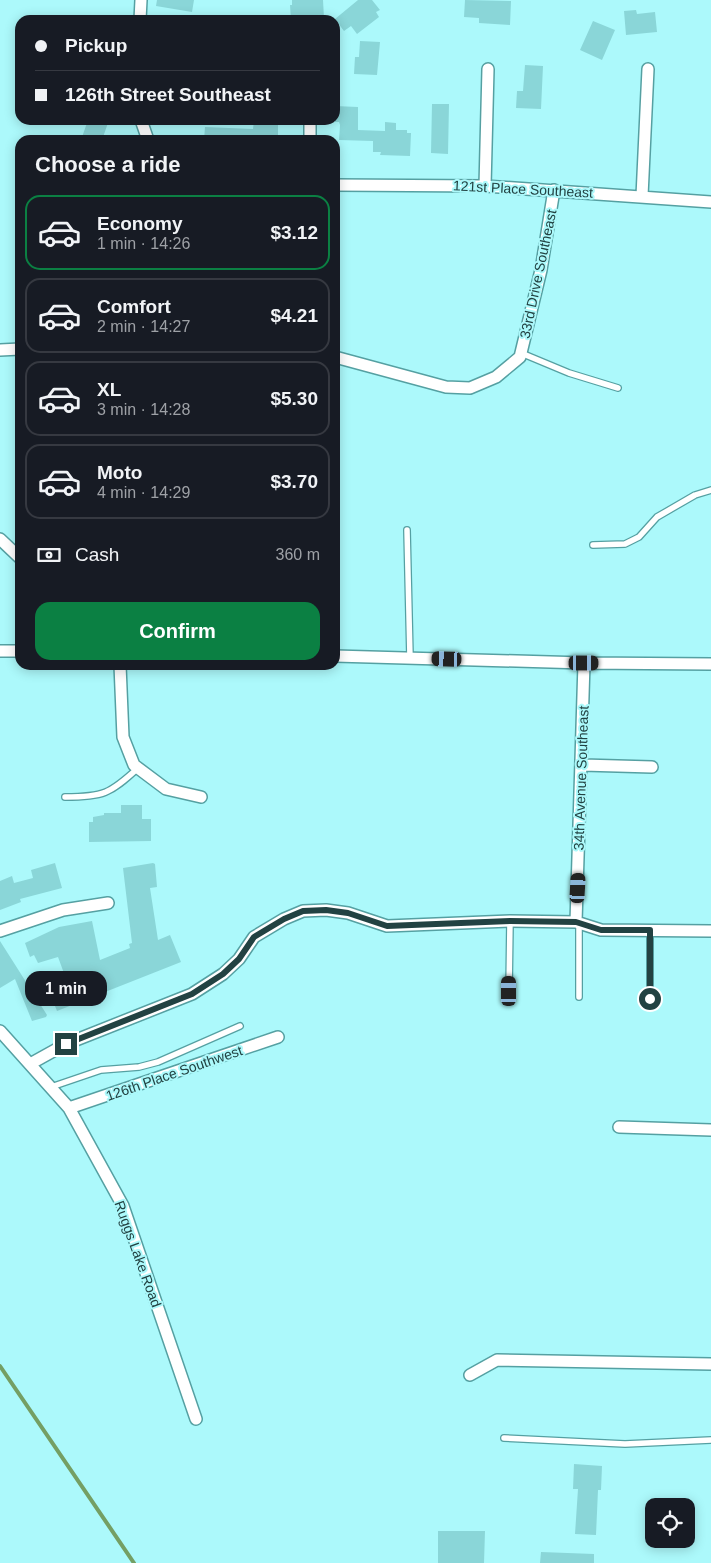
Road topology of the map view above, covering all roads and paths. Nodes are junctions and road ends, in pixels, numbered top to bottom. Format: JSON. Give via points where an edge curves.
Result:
{"nodes":[{"id":1,"x":141,"y":0,"type":"edge"},
{"id":2,"x":140,"y":15,"type":"edge"},
{"id":3,"x":488,"y":69,"type":"dead end"},
{"id":4,"x":648,"y":69,"type":"dead end"},
{"id":5,"x":340,"y":185,"type":"edge"},
{"id":6,"x":485,"y":186,"type":"junction"},
{"id":7,"x":554,"y":190,"type":"junction"},
{"id":8,"x":642,"y":196,"type":"junction"},
{"id":9,"x":711,"y":202,"type":"edge"},
{"id":10,"x":15,"y":349,"type":"edge"},
{"id":11,"x":0,"y":350,"type":"edge"},
{"id":12,"x":521,"y":355,"type":"junction"},
{"id":13,"x":340,"y":358,"type":"edge"},
{"id":14,"x":618,"y":388,"type":"dead end"},
{"id":15,"x":711,"y":490,"type":"edge"},
{"id":16,"x":407,"y":530,"type":"dead end"},
{"id":17,"x":0,"y":539,"type":"edge"},
{"id":18,"x":593,"y":545,"type":"dead end"},
{"id":19,"x":15,"y":553,"type":"edge"},
{"id":20,"x":0,"y":651,"type":"edge"},
{"id":21,"x":15,"y":651,"type":"edge"},
{"id":22,"x":340,"y":656,"type":"edge"},
{"id":23,"x":410,"y":658,"type":"junction"},
{"id":24,"x":584,"y":663,"type":"junction"},
{"id":25,"x":711,"y":664,"type":"edge"},
{"id":26,"x":120,"y":670,"type":"edge"},
{"id":27,"x":583,"y":765,"type":"junction"},
{"id":28,"x":652,"y":767,"type":"dead end"},
{"id":29,"x":138,"y":768,"type":"junction"},
{"id":30,"x":65,"y":797,"type":"dead end"},
{"id":31,"x":201,"y":797,"type":"dead end"},
{"id":32,"x":108,"y":903,"type":"dead end"},
{"id":33,"x":510,"y":921,"type":"junction"},
{"id":34,"x":578,"y":922,"type":"junction"},
{"id":35,"x":650,"y":930,"type":"junction"},
{"id":36,"x":0,"y":931,"type":"edge"},
{"id":37,"x":711,"y":931,"type":"edge"},
{"id":38,"x":509,"y":991,"type":"dead end"},
{"id":39,"x":579,"y":997,"type":"dead end"},
{"id":40,"x":650,"y":999,"type":"dead end"},
{"id":41,"x":240,"y":1026,"type":"dead end"},
{"id":42,"x":0,"y":1031,"type":"edge"},
{"id":43,"x":278,"y":1037,"type":"dead end"},
{"id":44,"x":30,"y":1064,"type":"junction"},
{"id":45,"x":51,"y":1087,"type":"junction"},
{"id":46,"x":70,"y":1108,"type":"junction"},
{"id":47,"x":619,"y":1127,"type":"dead end"},
{"id":48,"x":711,"y":1130,"type":"edge"},
{"id":49,"x":711,"y":1364,"type":"edge"},
{"id":50,"x":470,"y":1375,"type":"dead end"},
{"id":51,"x":196,"y":1419,"type":"dead end"},
{"id":52,"x":504,"y":1438,"type":"dead end"},
{"id":53,"x":711,"y":1440,"type":"edge"}],
"edges":[{"from":1,"to":2,"type":"street"},
{"from":3,"to":6,"type":"street"},
{"from":4,"to":8,"type":"street"},
{"from":5,"to":6,"type":"street","name":"121st Place Southeast"},
{"from":6,"to":7,"type":"street","name":"121st Place Southeast"},
{"from":7,"to":8,"type":"street","name":"121st Place Southeast"},
{"from":7,"to":12,"type":"street","name":"33rd Drive Southeast","via":[[541,270]]},
{"from":8,"to":9,"type":"street","name":"121st Place Southeast"},
{"from":10,"to":11,"type":"street"},
{"from":12,"to":13,"type":"street","via":[[496,377],[470,388],[446,387]]},
{"from":12,"to":14,"type":"lane"},
{"from":15,"to":18,"type":"lane","via":[[695,495],[657,517],[639,537],[625,544]]},
{"from":16,"to":23,"type":"lane"},
{"from":17,"to":19,"type":"street"},
{"from":20,"to":21,"type":"street"},
{"from":22,"to":23,"type":"street"},
{"from":23,"to":24,"type":"street"},
{"from":24,"to":25,"type":"street"},
{"from":24,"to":27,"type":"street","name":"34th Avenue Southeast"},
{"from":26,"to":29,"type":"street","via":[[123,736]]},
{"from":27,"to":28,"type":"street"},
{"from":27,"to":34,"type":"street","name":"34th Avenue Southeast"},
{"from":29,"to":30,"type":"lane","via":[[95,797]]},
{"from":29,"to":31,"type":"street","via":[[166,789]]},
{"from":32,"to":36,"type":"street","via":[[63,910]]},
{"from":33,"to":34,"type":"street"},
{"from":33,"to":38,"type":"lane"},
{"from":33,"to":44,"type":"street","via":[[387,926],[348,913],[303,911],[254,937],[239,959],[223,974],[192,994],[66,1044]]},
{"from":34,"to":35,"type":"street","via":[[601,930]]},
{"from":34,"to":39,"type":"lane"},
{"from":35,"to":37,"type":"street"},
{"from":35,"to":40,"type":"lane"},
{"from":41,"to":45,"type":"lane","via":[[158,1062],[101,1070]]},
{"from":42,"to":44,"type":"street","name":"Ruggs Lake Road"},
{"from":43,"to":46,"type":"street","name":"126th Place Southwest"},
{"from":44,"to":45,"type":"street","name":"Ruggs Lake Road"},
{"from":45,"to":46,"type":"street","name":"Ruggs Lake Road"},
{"from":46,"to":51,"type":"street","name":"Ruggs Lake Road","via":[[123,1206]]},
{"from":47,"to":48,"type":"street"},
{"from":49,"to":50,"type":"street","via":[[497,1360]]},
{"from":52,"to":53,"type":"lane","via":[[625,1444]]}]}
